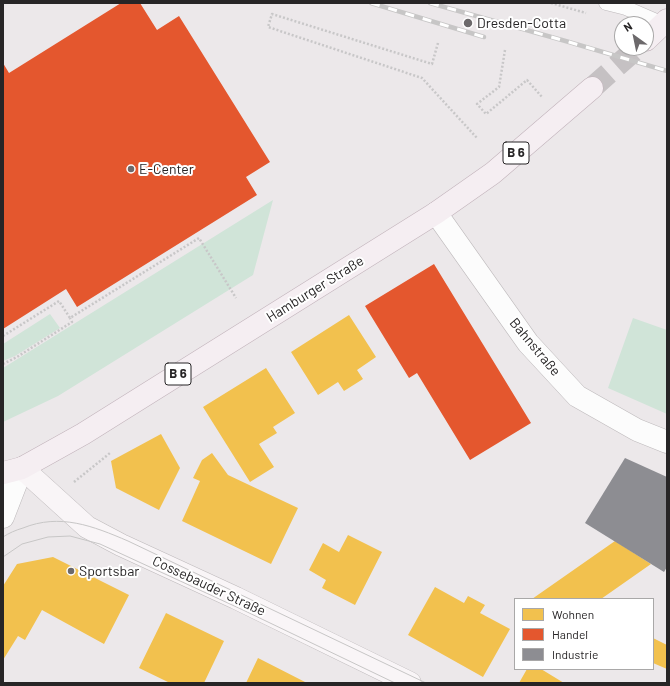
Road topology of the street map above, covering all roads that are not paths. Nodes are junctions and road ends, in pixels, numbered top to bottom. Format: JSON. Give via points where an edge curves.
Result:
{"nodes":[{"id":1,"x":606,"y":3,"type":"edge"},
{"id":2,"x":665,"y":22,"type":"edge"},
{"id":3,"x":654,"y":32,"type":"edge"},
{"id":4,"x":592,"y":88,"type":"tunnel mouth"},
{"id":5,"x":436,"y":213,"type":"junction"},
{"id":6,"x":667,"y":442,"type":"edge"},
{"id":7,"x":12,"y":471,"type":"edge"},
{"id":8,"x":3,"y":516,"type":"edge"},
{"id":9,"x":410,"y":683,"type":"edge"}],
"edges":[{"from":1,"to":2,"type":"lane"},
{"from":2,"to":3,"type":"main road"},
{"from":4,"to":5,"type":"main road","name":"Hamburger Straße","number":"B 6","via":[[493,173]]},
{"from":5,"to":6,"type":"street","name":"Bahnstraße","via":[[528,344],[577,396],[637,430]]},
{"from":5,"to":7,"type":"main road","name":"Hamburger Straße","number":"B 6","via":[[83,434]]},
{"from":7,"to":8,"type":"street"},
{"from":7,"to":9,"type":"main road","name":"Cossebauder Straße","via":[[87,527],[120,545]]}]}
